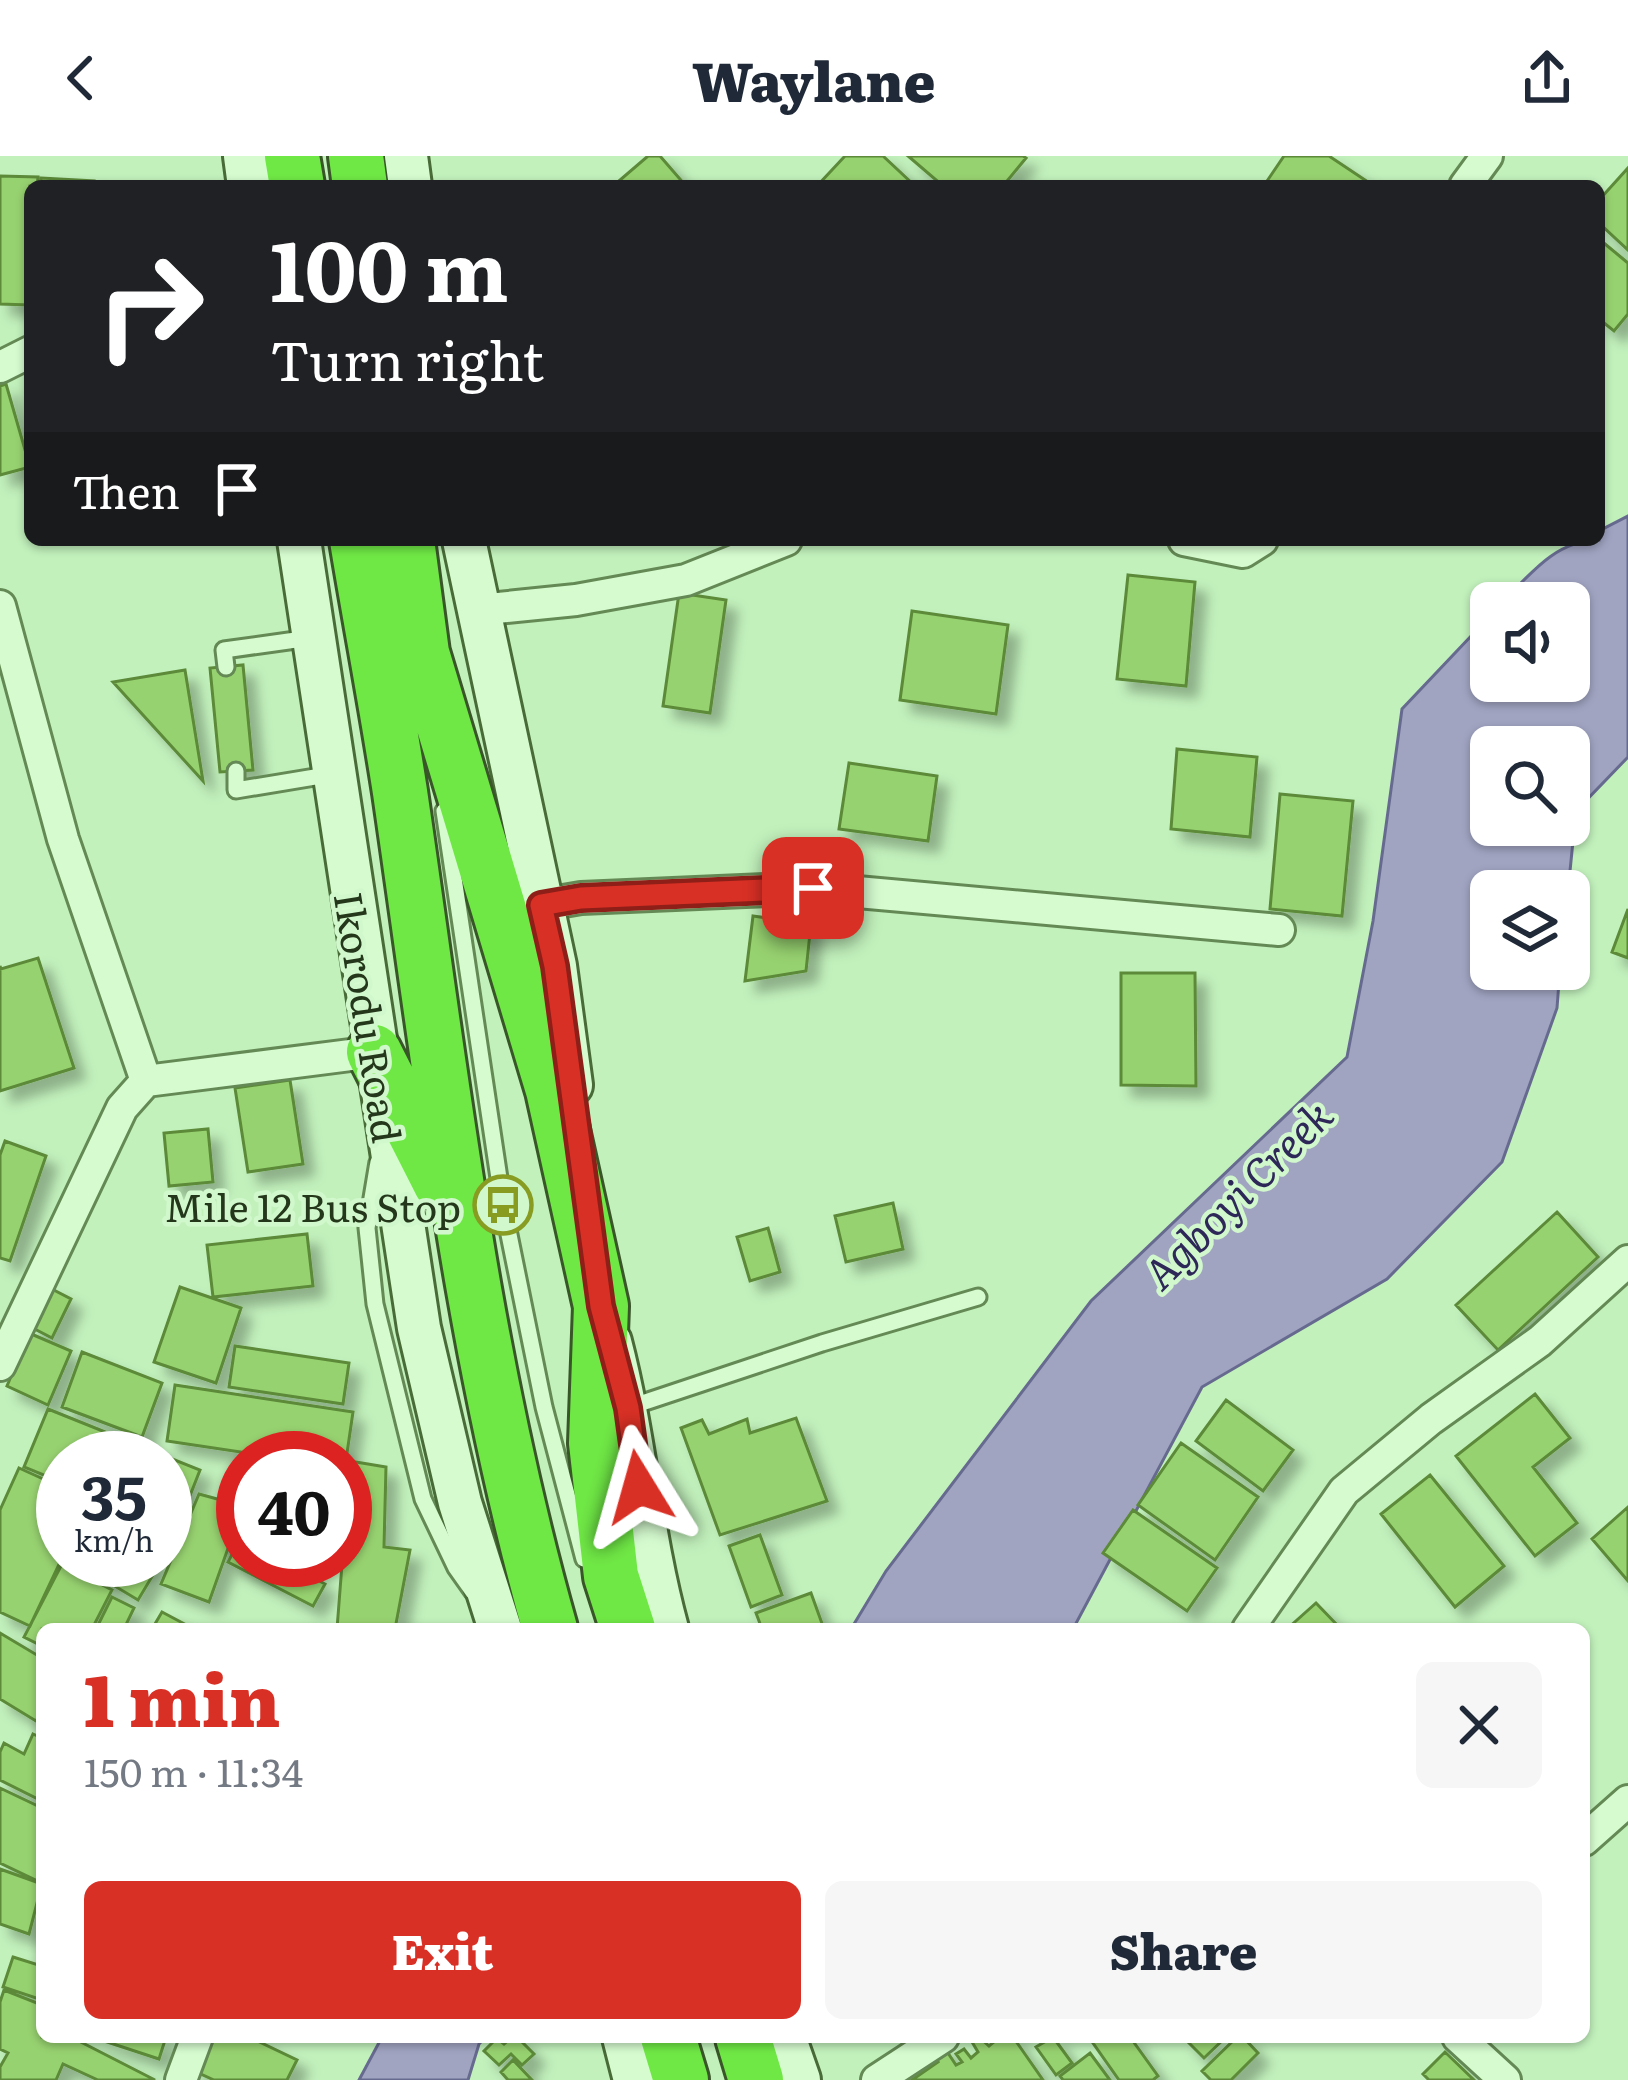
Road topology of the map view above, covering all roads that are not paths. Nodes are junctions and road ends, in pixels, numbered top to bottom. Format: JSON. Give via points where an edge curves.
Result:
{"nodes":[{"id":1,"x":300,"y":546,"type":"edge"},
{"id":2,"x":358,"y":546,"type":"edge"},
{"id":3,"x":408,"y":546,"type":"edge"},
{"id":4,"x":465,"y":546,"type":"edge"},
{"id":5,"x":771,"y":546,"type":"edge"},
{"id":6,"x":1214,"y":546,"type":"edge"},
{"id":7,"x":1252,"y":546,"type":"edge"},
{"id":8,"x":0,"y":605,"type":"edge"},
{"id":9,"x":478,"y":610,"type":"junction"},
{"id":10,"x":313,"y":638,"type":"junction"},
{"id":11,"x":422,"y":653,"type":"junction"},
{"id":12,"x":226,"y":667,"type":"dead end"},
{"id":13,"x":236,"y":771,"type":"dead end"},
{"id":14,"x":333,"y":774,"type":"junction"},
{"id":15,"x":440,"y":782,"type":"dead end"},
{"id":16,"x":443,"y":803,"type":"dead end"},
{"id":17,"x":541,"y":905,"type":"junction"},
{"id":18,"x":1279,"y":930,"type":"dead end"},
{"id":19,"x":374,"y":1052,"type":"junction"},
{"id":20,"x":146,"y":1081,"type":"junction"},
{"id":21,"x":460,"y":1222,"type":"junction"},
{"id":22,"x":1628,"y":1261,"type":"edge"},
{"id":23,"x":978,"y":1297,"type":"dead end"},
{"id":24,"x":601,"y":1306,"type":"junction"},
{"id":25,"x":0,"y":1365,"type":"edge"},
{"id":26,"x":628,"y":1408,"type":"junction"},
{"id":27,"x":552,"y":1565,"type":"dead end"},
{"id":28,"x":591,"y":1585,"type":"dead end"},
{"id":29,"x":510,"y":1623,"type":"edge"},
{"id":30,"x":512,"y":1623,"type":"edge"},
{"id":31,"x":626,"y":1623,"type":"edge"},
{"id":32,"x":665,"y":1623,"type":"edge"},
{"id":33,"x":1252,"y":1623,"type":"edge"},
{"id":34,"x":1628,"y":1801,"type":"edge"},
{"id":35,"x":1590,"y":1835,"type":"edge"},
{"id":36,"x":195,"y":2043,"type":"edge"},
{"id":37,"x":745,"y":2043,"type":"edge"},
{"id":38,"x":786,"y":2043,"type":"edge"},
{"id":39,"x":934,"y":2043,"type":"edge"},
{"id":40,"x":1465,"y":2043,"type":"edge"},
{"id":41,"x":638,"y":2049,"type":"edge"},
{"id":42,"x":181,"y":2080,"type":"edge"},
{"id":43,"x":681,"y":2080,"type":"edge"},
{"id":44,"x":756,"y":2080,"type":"edge"},
{"id":45,"x":799,"y":2080,"type":"edge"},
{"id":46,"x":877,"y":2080,"type":"edge"},
{"id":47,"x":1505,"y":2080,"type":"edge"}],
"edges":[{"from":1,"to":10,"type":"street","name":"Ikorodu Road"},
{"from":2,"to":21,"type":"highway","name":"Ikorodu Road"},
{"from":3,"to":11,"type":"highway"},
{"from":4,"to":9,"type":"street"},
{"from":5,"to":9,"type":"street","via":[[686,580]]},
{"from":6,"to":7,"type":"street"},
{"from":8,"to":20,"type":"street","via":[[63,839]]},
{"from":9,"to":17,"type":"street"},
{"from":10,"to":12,"type":"lane","via":[[224,650]]},
{"from":10,"to":14,"type":"street","name":"Ikorodu Road"},
{"from":11,"to":15,"type":"lane"},
{"from":11,"to":24,"type":"highway","via":[[554,1090]]},
{"from":13,"to":14,"type":"lane","via":[[236,790]]},
{"from":14,"to":19,"type":"street","name":"Ikorodu Road"},
{"from":16,"to":28,"type":"lane","via":[[503,1205]]},
{"from":17,"to":18,"type":"street","via":[[813,888]]},
{"from":17,"to":24,"type":"street"},
{"from":19,"to":20,"type":"street"},
{"from":19,"to":21,"type":"highway"},
{"from":19,"to":29,"type":"street","name":"Ikorodu Road","via":[[419,1328],[460,1503]]},
{"from":20,"to":25,"type":"street","via":[[122,1108]]},
{"from":21,"to":27,"type":"lane"},
{"from":21,"to":30,"type":"highway","name":"Ikorodu Road","via":[[505,1448]]},
{"from":22,"to":33,"type":"street","via":[[1540,1341],[1344,1491]]},
{"from":23,"to":26,"type":"lane"},
{"from":24,"to":26,"type":"street"},
{"from":24,"to":31,"type":"highway","via":[[596,1443],[611,1576]]},
{"from":26,"to":32,"type":"street"},
{"from":34,"to":35,"type":"street"},
{"from":36,"to":42,"type":"street"},
{"from":37,"to":44,"type":"highway"},
{"from":38,"to":45,"type":"street"},
{"from":39,"to":46,"type":"street"},
{"from":40,"to":47,"type":"street"},
{"from":41,"to":43,"type":"highway"}]}
